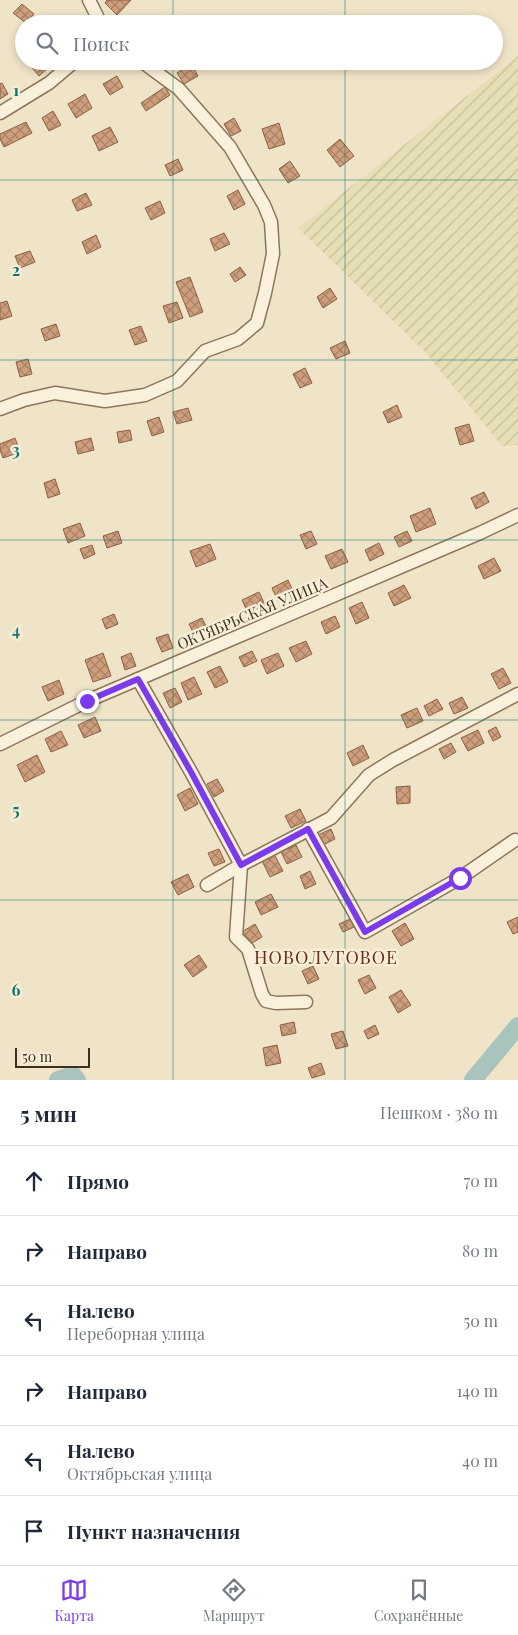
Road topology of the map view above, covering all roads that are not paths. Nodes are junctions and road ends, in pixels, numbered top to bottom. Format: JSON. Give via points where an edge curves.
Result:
{"nodes":[{"id":1,"x":90,"y":0,"type":"edge"},
{"id":2,"x":97,"y":15,"type":"edge"},
{"id":3,"x":64,"y":70,"type":"edge"},
{"id":4,"x":153,"y":70,"type":"edge"},
{"id":5,"x":0,"y":113,"type":"edge"},
{"id":6,"x":0,"y":409,"type":"edge"},
{"id":7,"x":518,"y":515,"type":"edge"},
{"id":8,"x":138,"y":679,"type":"junction"},
{"id":9,"x":518,"y":694,"type":"edge"},
{"id":10,"x":0,"y":744,"type":"edge"},
{"id":11,"x":308,"y":829,"type":"junction"},
{"id":12,"x":515,"y":840,"type":"dead end"},
{"id":13,"x":241,"y":865,"type":"junction"},
{"id":14,"x":207,"y":885,"type":"dead end"},
{"id":15,"x":306,"y":1002,"type":"dead end"}],
"edges":[{"from":1,"to":2,"type":"street"},
{"from":3,"to":5,"type":"street"},
{"from":4,"to":6,"type":"street","via":[[179,89],[230,147],[271,222],[273,254],[257,323],[238,339],[205,351],[177,381],[145,395],[105,401],[54,393]]},
{"from":7,"to":8,"type":"street","name":"ОКТЯБРЬСКАЯ УЛИЦА"},
{"from":8,"to":10,"type":"street","name":"ОКТЯБРЬСКАЯ УЛИЦА"},
{"from":8,"to":13,"type":"street"},
{"from":9,"to":11,"type":"street","via":[[369,775],[330,818]]},
{"from":11,"to":12,"type":"street","via":[[365,932],[460,878]]},
{"from":11,"to":13,"type":"street"},
{"from":13,"to":14,"type":"street"},
{"from":13,"to":15,"type":"street","via":[[236,937],[248,948],[262,994],[266,1001],[276,1003]]}]}
